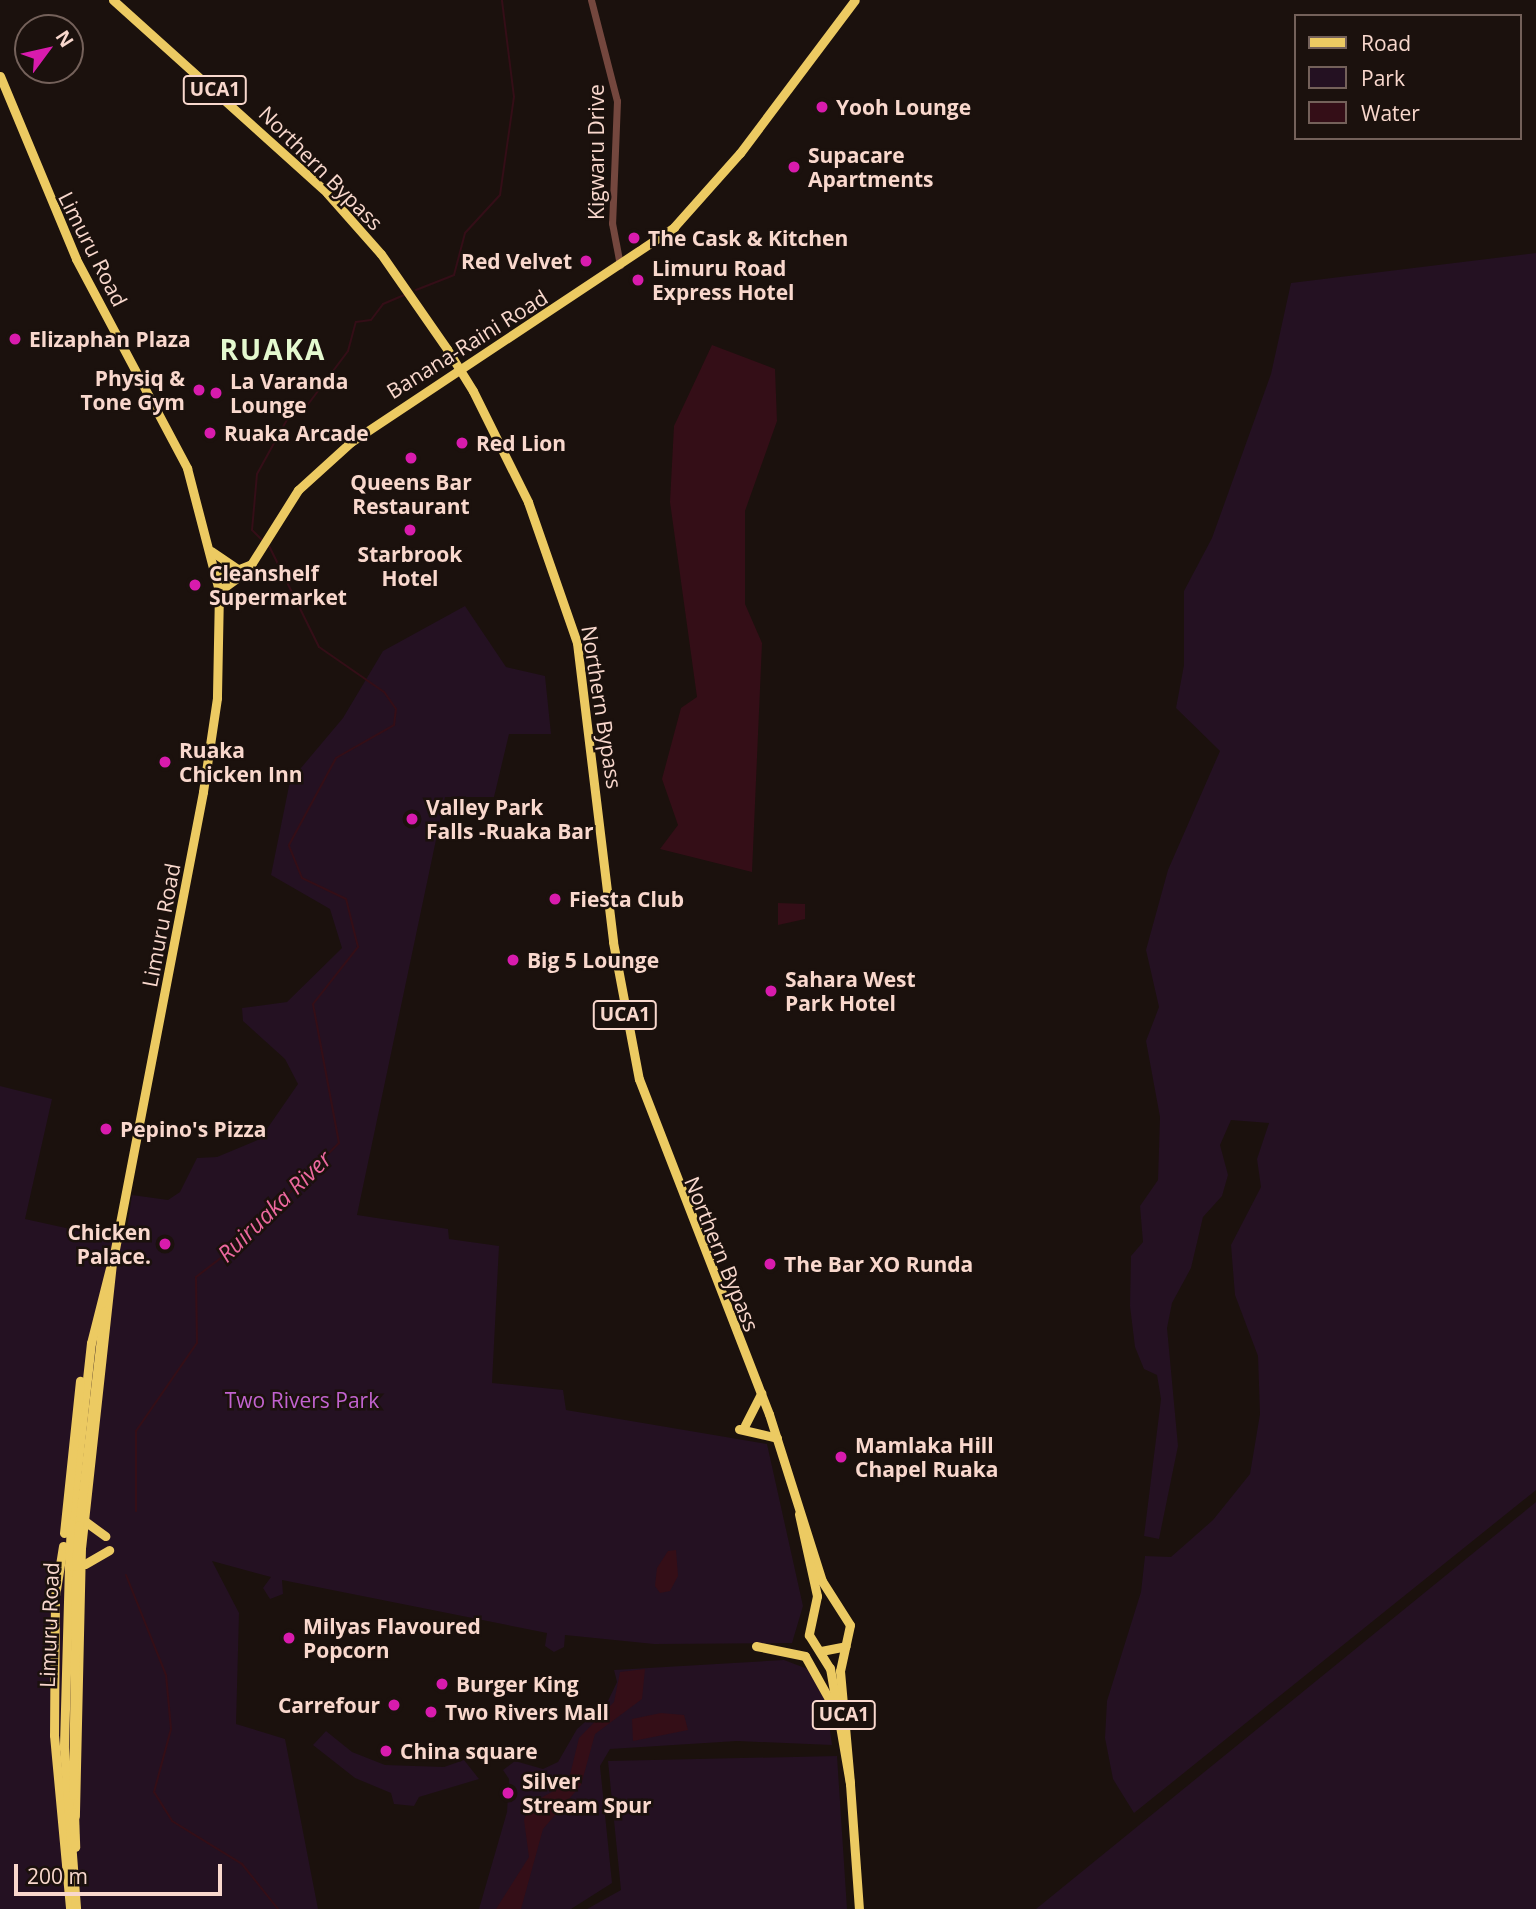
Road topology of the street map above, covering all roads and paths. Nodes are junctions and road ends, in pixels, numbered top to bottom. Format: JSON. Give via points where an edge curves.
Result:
{"nodes":[{"id":1,"x":113,"y":0,"type":"edge"},
{"id":2,"x":591,"y":0,"type":"edge"},
{"id":3,"x":855,"y":0,"type":"edge"},
{"id":4,"x":0,"y":76,"type":"edge"},
{"id":5,"x":620,"y":266,"type":"junction"},
{"id":6,"x":211,"y":551,"type":"junction"},
{"id":7,"x":252,"y":564,"type":"junction"},
{"id":8,"x":238,"y":569,"type":"junction"},
{"id":9,"x":217,"y":578,"type":"junction"},
{"id":10,"x":219,"y":591,"type":"junction"},
{"id":11,"x":112,"y":1266,"type":"junction"},
{"id":12,"x":91,"y":1343,"type":"junction"},
{"id":13,"x":761,"y":1393,"type":"junction"},
{"id":14,"x":777,"y":1438,"type":"junction"},
{"id":15,"x":800,"y":1509,"type":"junction"},
{"id":16,"x":80,"y":1526,"type":"junction"},
{"id":17,"x":64,"y":1532,"type":"junction"},
{"id":18,"x":105,"y":1536,"type":"dead end"},
{"id":19,"x":63,"y":1546,"type":"junction"},
{"id":20,"x":81,"y":1548,"type":"junction"},
{"id":21,"x":109,"y":1550,"type":"dead end"},
{"id":22,"x":76,"y":1566,"type":"junction"},
{"id":23,"x":839,"y":1614,"type":"junction"},
{"id":24,"x":814,"y":1618,"type":"junction"},
{"id":25,"x":756,"y":1646,"type":"dead end"},
{"id":26,"x":846,"y":1646,"type":"junction"},
{"id":27,"x":821,"y":1651,"type":"junction"},
{"id":28,"x":837,"y":1714,"type":"junction"},
{"id":29,"x":850,"y":1784,"type":"junction"},
{"id":30,"x":70,"y":1909,"type":"edge"},
{"id":31,"x":76,"y":1909,"type":"edge"},
{"id":32,"x":859,"y":1909,"type":"edge"}],
"edges":[{"from":1,"to":13,"type":"main road","name":"Northern Bypass","number":"UCA1","bridge":true,"via":[[316,181],[412,295],[447,349],[528,502],[577,643],[613,942],[639,1079]]},
{"from":2,"to":5,"type":"street","name":"Kigwaru Drive","via":[[616,89],[612,223]]},
{"from":3,"to":5,"type":"main road","name":"Banana-Raini Road","via":[[709,190],[674,227]]},
{"from":4,"to":6,"type":"main road","name":"Limuru Road","via":[[76,259],[187,468]]},
{"from":5,"to":7,"type":"main road","name":"Banana-Raini Road","via":[[378,420],[298,490],[266,533]]},
{"from":6,"to":8,"type":"main road"},
{"from":6,"to":9,"type":"main road","name":"Limuru Road"},
{"from":7,"to":8,"type":"main road"},
{"from":7,"to":10,"type":"main road"},
{"from":8,"to":9,"type":"main road"},
{"from":9,"to":10,"type":"main road","name":"Limuru Road"},
{"from":10,"to":11,"type":"main road","name":"Limuru Road","via":[[217,698],[203,792]]},
{"from":11,"to":12,"type":"main road","name":"Limuru Road"},
{"from":11,"to":16,"type":"main road","name":"Limuru Road","via":[[90,1404]]},
{"from":12,"to":16,"type":"main road","name":"Limuru Road"},
{"from":12,"to":17,"type":"main road","name":"Limuru Road","via":[[74,1413]]},
{"from":13,"to":14,"type":"main road","name":"Northern Bypass","number":"UCA1"},
{"from":13,"to":14,"type":"main road","via":[[742,1427]]},
{"from":14,"to":15,"type":"main road","name":"Northern Bypass","number":"UCA1"},
{"from":15,"to":23,"type":"main road","name":"Northern Bypass","number":"UCA1"},
{"from":15,"to":24,"type":"main road","name":"Northern Bypass","number":"UCA1","via":[[816,1588]]},
{"from":16,"to":17,"type":"main road"},
{"from":16,"to":18,"type":"main road"},
{"from":16,"to":20,"type":"main road"},
{"from":16,"to":22,"type":"main road","name":"Limuru Road","bridge":true},
{"from":17,"to":19,"type":"main road","name":"Limuru Road"},
{"from":19,"to":20,"type":"main road"},
{"from":19,"to":30,"type":"main road","name":"Limuru Road","via":[[55,1596],[54,1735]]},
{"from":20,"to":22,"type":"main road","name":"Limuru Road"},
{"from":21,"to":22,"type":"main road"},
{"from":22,"to":31,"type":"main road","name":"Limuru Road"},
{"from":22,"to":31,"type":"main road","name":"Limuru Road","via":[[64,1748]]},
{"from":23,"to":24,"type":"main road"},
{"from":23,"to":26,"type":"main road","name":"Northern Bypass","via":[[850,1626]]},
{"from":24,"to":27,"type":"main road","name":"Northern Bypass","via":[[809,1635]]},
{"from":25,"to":28,"type":"main road","via":[[805,1656]]},
{"from":26,"to":27,"type":"main road"},
{"from":26,"to":29,"type":"main road","number":"UCA1","via":[[839,1671]]},
{"from":27,"to":28,"type":"main road","name":"Northern Bypass","number":"UCA1"},
{"from":28,"to":29,"type":"main road","name":"Northern Bypass","number":"UCA1"},
{"from":29,"to":32,"type":"main road","name":"Northern Bypass","number":"UCA1"}]}
